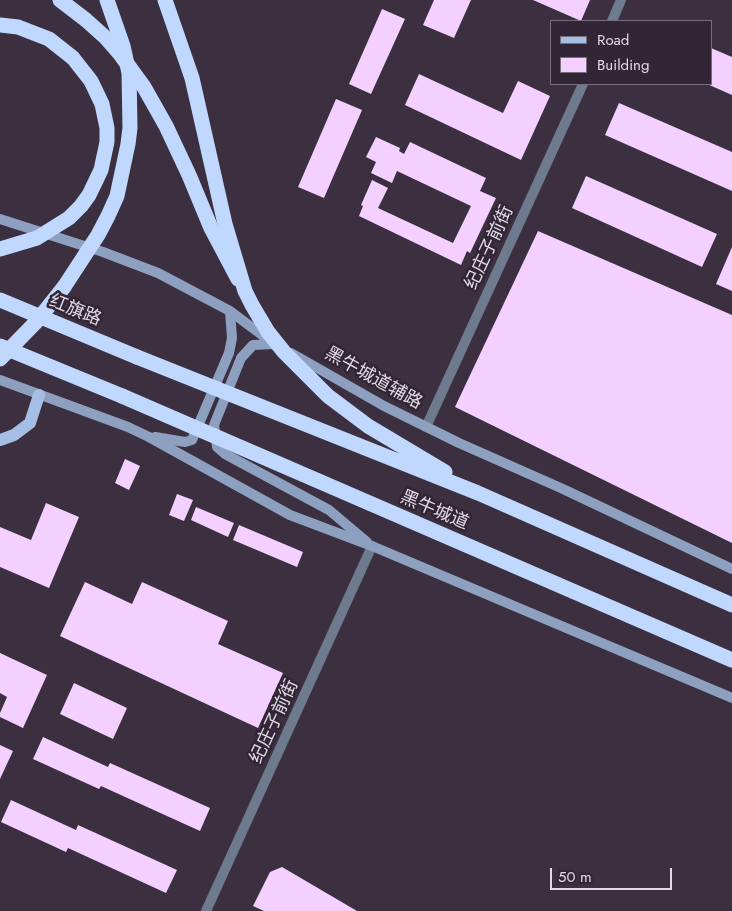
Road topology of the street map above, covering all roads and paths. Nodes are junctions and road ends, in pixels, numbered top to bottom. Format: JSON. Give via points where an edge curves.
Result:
{"nodes":[{"id":1,"x":60,"y":0,"type":"edge"},
{"id":2,"x":107,"y":0,"type":"edge"},
{"id":3,"x":165,"y":0,"type":"edge"},
{"id":4,"x":621,"y":0,"type":"edge"},
{"id":5,"x":612,"y":20,"type":"edge"},
{"id":6,"x":0,"y":25,"type":"edge"},
{"id":7,"x":583,"y":85,"type":"edge"},
{"id":8,"x":0,"y":219,"type":"edge"},
{"id":9,"x":0,"y":249,"type":"edge"},
{"id":10,"x":245,"y":291,"type":"junction"},
{"id":11,"x":0,"y":300,"type":"edge"},
{"id":12,"x":230,"y":311,"type":"junction"},
{"id":13,"x":274,"y":344,"type":"junction"},
{"id":14,"x":0,"y":346,"type":"edge"},
{"id":15,"x":136,"y":357,"type":"joint"},
{"id":16,"x":0,"y":359,"type":"edge"},
{"id":17,"x":0,"y":380,"type":"edge"},
{"id":18,"x":39,"y":395,"type":"junction"},
{"id":19,"x":426,"y":427,"type":"junction"},
{"id":20,"x":149,"y":437,"type":"junction"},
{"id":21,"x":0,"y":440,"type":"edge"},
{"id":22,"x":478,"y":493,"type":"junction"},
{"id":23,"x":372,"y":546,"type":"junction"},
{"id":24,"x":732,"y":569,"type":"edge"},
{"id":25,"x":732,"y":605,"type":"edge"},
{"id":26,"x":732,"y":660,"type":"edge"},
{"id":27,"x":732,"y":698,"type":"edge"},
{"id":28,"x":206,"y":911,"type":"edge"}],
"edges":[{"from":1,"to":10,"type":"highway","bridge":true,"via":[[106,38],[144,87],[189,174],[211,228]]},
{"from":2,"to":16,"type":"highway","bridge":true,"via":[[123,46],[130,90],[130,128],[117,196],[98,235],[64,287]]},
{"from":3,"to":10,"type":"highway","bridge":true,"via":[[192,78],[225,224]]},
{"from":4,"to":5,"type":"street"},
{"from":6,"to":9,"type":"highway","bridge":true,"via":[[18,27],[49,39],[73,58],[97,91],[107,135],[101,170],[90,195],[81,206],[37,238]]},
{"from":7,"to":19,"type":"street","name":"纪庄子前街"},
{"from":8,"to":12,"type":"main road","name":"黑牛城道辅路","via":[[149,270]]},
{"from":10,"to":22,"type":"highway","bridge":true,"via":[[268,332],[328,396],[368,426]]},
{"from":11,"to":15,"type":"highway","name":"红旗路"},
{"from":12,"to":13,"type":"main road","name":"黑牛城道辅路"},
{"from":12,"to":20,"type":"main road","via":[[232,338],[229,353],[192,440]]},
{"from":13,"to":19,"type":"main road","name":"黑牛城道辅路"},
{"from":13,"to":23,"type":"main road","via":[[253,344],[241,358],[214,425],[217,447],[329,510]]},
{"from":14,"to":26,"type":"highway","name":"黑牛城道","bridge":true},
{"from":15,"to":22,"type":"highway","name":"黑牛城道","bridge":true},
{"from":17,"to":18,"type":"main road"},
{"from":18,"to":20,"type":"main road"},
{"from":18,"to":21,"type":"main road","via":[[30,422],[14,436]]},
{"from":19,"to":24,"type":"main road","name":"黑牛城道辅路"},
{"from":20,"to":23,"type":"main road","via":[[290,514]]},
{"from":22,"to":25,"type":"highway","name":"黑牛城道","bridge":true},
{"from":23,"to":27,"type":"main road"},
{"from":23,"to":28,"type":"street","name":"纪庄子前街"}]}
